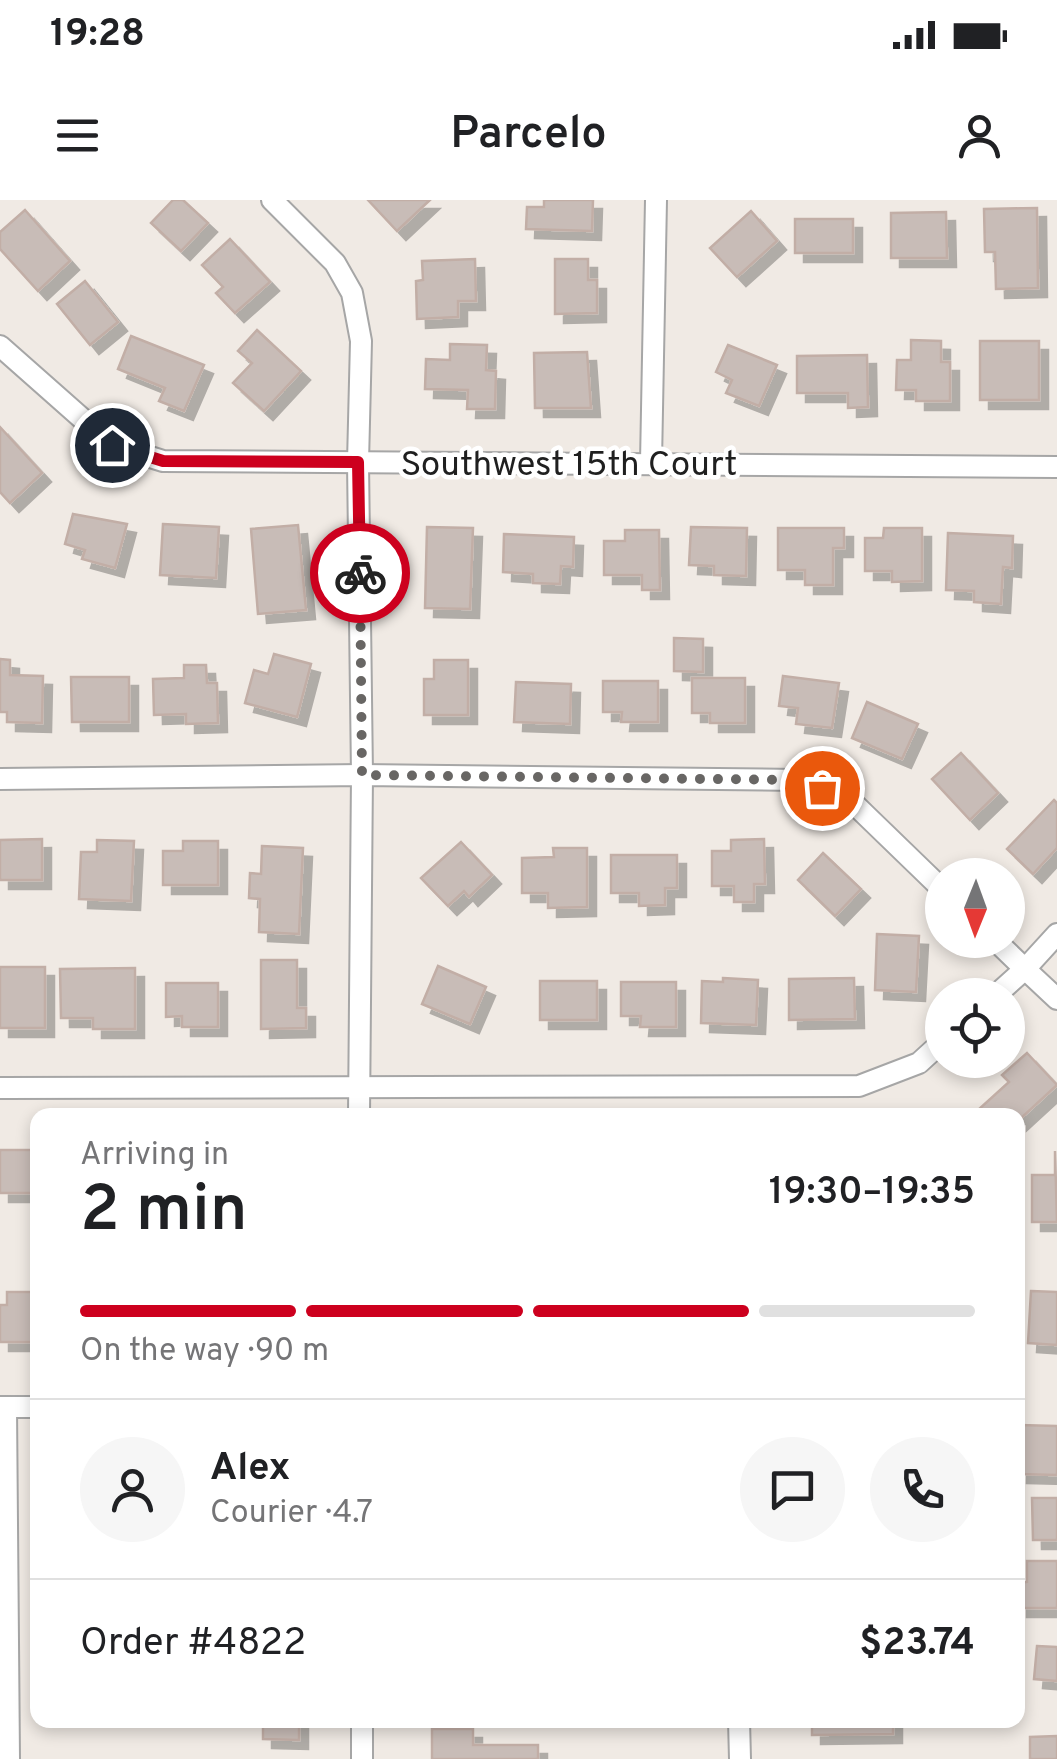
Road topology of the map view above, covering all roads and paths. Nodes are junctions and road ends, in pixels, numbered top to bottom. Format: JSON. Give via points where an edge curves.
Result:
{"nodes":[{"id":1,"x":272,"y":200,"type":"edge"},
{"id":2,"x":656,"y":200,"type":"edge"},
{"id":3,"x":0,"y":346,"type":"edge"},
{"id":4,"x":358,"y":462,"type":"junction"},
{"id":5,"x":652,"y":462,"type":"junction"},
{"id":6,"x":1057,"y":468,"type":"edge"},
{"id":7,"x":362,"y":775,"type":"junction"},
{"id":8,"x":0,"y":779,"type":"edge"},
{"id":9,"x":925,"y":873,"type":"edge"},
{"id":10,"x":1057,"y":934,"type":"edge"},
{"id":11,"x":1014,"y":958,"type":"edge"},
{"id":12,"x":1025,"y":969,"type":"junction"},
{"id":13,"x":1015,"y":978,"type":"edge"},
{"id":14,"x":1057,"y":999,"type":"edge"},
{"id":15,"x":925,"y":1057,"type":"edge"},
{"id":16,"x":359,"y":1087,"type":"junction"},
{"id":17,"x":0,"y":1088,"type":"edge"},
{"id":18,"x":360,"y":1108,"type":"edge"},
{"id":19,"x":30,"y":1407,"type":"edge"},
{"id":20,"x":3,"y":1408,"type":"edge"},
{"id":21,"x":362,"y":1728,"type":"edge"},
{"id":22,"x":740,"y":1728,"type":"edge"},
{"id":23,"x":9,"y":1759,"type":"edge"},
{"id":24,"x":362,"y":1759,"type":"edge"},
{"id":25,"x":740,"y":1759,"type":"edge"}],
"edges":[{"from":1,"to":4,"type":"street","via":[[335,263],[352,293],[361,341]]},
{"from":2,"to":5,"type":"street"},
{"from":3,"to":4,"type":"street","name":"Southwest 15th Court","via":[[112,445],[163,461]]},
{"from":4,"to":5,"type":"street","name":"Southwest 15th Court"},
{"from":4,"to":7,"type":"street"},
{"from":5,"to":6,"type":"street","name":"Southwest 15th Court"},
{"from":7,"to":8,"type":"street"},
{"from":7,"to":9,"type":"street","via":[[797,780],[847,797]]},
{"from":7,"to":16,"type":"street"},
{"from":10,"to":12,"type":"street"},
{"from":11,"to":12,"type":"street"},
{"from":12,"to":13,"type":"street"},
{"from":12,"to":14,"type":"street"},
{"from":15,"to":16,"type":"street","via":[[859,1086]]},
{"from":16,"to":17,"type":"street"},
{"from":16,"to":18,"type":"street"},
{"from":19,"to":20,"type":"street"},
{"from":20,"to":23,"type":"street"},
{"from":21,"to":24,"type":"street"},
{"from":22,"to":25,"type":"street"}]}
